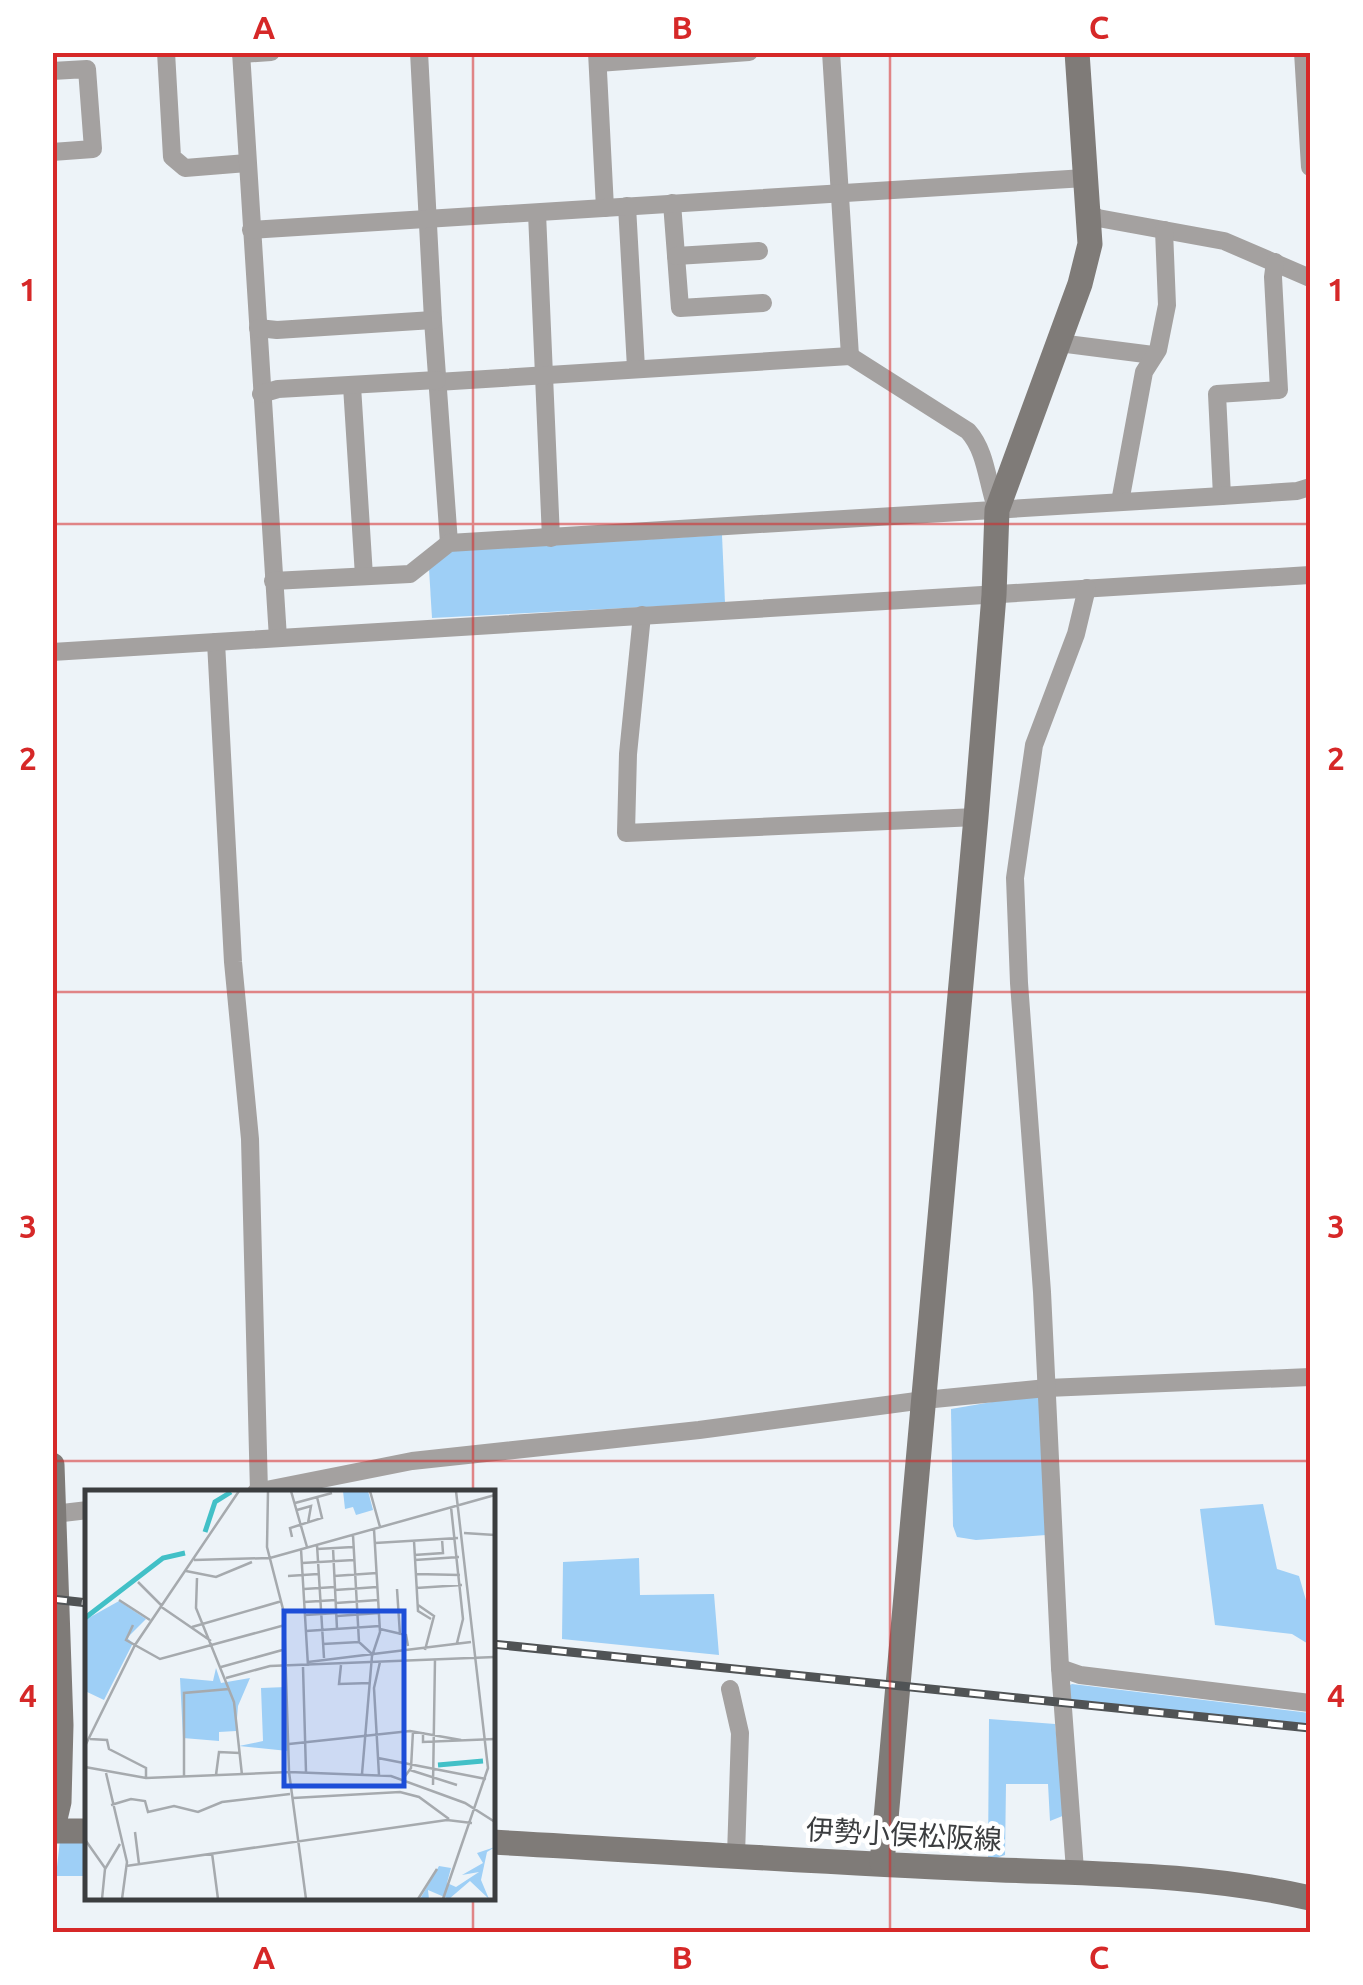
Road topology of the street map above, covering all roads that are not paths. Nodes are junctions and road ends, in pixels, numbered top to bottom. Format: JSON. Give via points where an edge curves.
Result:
{"nodes":[{"id":1,"x":166,"y":52,"type":"edge"},
{"id":2,"x":271,"y":52,"type":"edge"},
{"id":3,"x":419,"y":52,"type":"edge"},
{"id":4,"x":749,"y":52,"type":"edge"},
{"id":5,"x":831,"y":52,"type":"edge"},
{"id":6,"x":1077,"y":52,"type":"edge"},
{"id":7,"x":1303,"y":52,"type":"edge"},
{"id":8,"x":241,"y":53,"type":"edge"},
{"id":9,"x":598,"y":58,"type":"edge"},
{"id":10,"x":52,"y":71,"type":"edge"},
{"id":11,"x":52,"y":152,"type":"edge"},
{"id":12,"x":247,"y":163,"type":"junction"},
{"id":13,"x":1310,"y":167,"type":"edge"},
{"id":14,"x":1085,"y":178,"type":"junction"},
{"id":15,"x":840,"y":195,"type":"junction"},
{"id":16,"x":672,"y":203,"type":"junction"},
{"id":17,"x":627,"y":206,"type":"junction"},
{"id":18,"x":605,"y":208,"type":"junction"},
{"id":19,"x":537,"y":212,"type":"junction"},
{"id":20,"x":1088,"y":212,"type":"junction"},
{"id":21,"x":428,"y":220,"type":"junction"},
{"id":22,"x":252,"y":230,"type":"junction"},
{"id":23,"x":1164,"y":230,"type":"junction"},
{"id":24,"x":760,"y":251,"type":"dead end"},
{"id":25,"x":676,"y":256,"type":"junction"},
{"id":26,"x":1275,"y":262,"type":"junction"},
{"id":27,"x":1310,"y":278,"type":"edge"},
{"id":28,"x":764,"y":302,"type":"dead end"},
{"id":29,"x":432,"y":320,"type":"junction"},
{"id":30,"x":258,"y":328,"type":"junction"},
{"id":31,"x":1060,"y":342,"type":"junction"},
{"id":32,"x":850,"y":356,"type":"junction"},
{"id":33,"x":1153,"y":356,"type":"junction"},
{"id":34,"x":636,"y":368,"type":"junction"},
{"id":35,"x":543,"y":376,"type":"junction"},
{"id":36,"x":437,"y":381,"type":"junction"},
{"id":37,"x":352,"y":386,"type":"junction"},
{"id":38,"x":262,"y":394,"type":"junction"},
{"id":39,"x":1310,"y":487,"type":"edge"},
{"id":40,"x":1222,"y":496,"type":"junction"},
{"id":41,"x":1120,"y":502,"type":"junction"},
{"id":42,"x":997,"y":510,"type":"junction"},
{"id":43,"x":551,"y":538,"type":"junction"},
{"id":44,"x":449,"y":542,"type":"junction"},
{"id":45,"x":1310,"y":574,"type":"edge"},
{"id":46,"x":364,"y":576,"type":"junction"},
{"id":47,"x":274,"y":581,"type":"junction"},
{"id":48,"x":1087,"y":588,"type":"junction"},
{"id":49,"x":994,"y":595,"type":"junction"},
{"id":50,"x":642,"y":615,"type":"junction"},
{"id":51,"x":278,"y":638,"type":"junction"},
{"id":52,"x":216,"y":642,"type":"junction"},
{"id":53,"x":52,"y":652,"type":"edge"},
{"id":54,"x":976,"y":817,"type":"junction"},
{"id":55,"x":1310,"y":1378,"type":"edge"},
{"id":56,"x":1047,"y":1388,"type":"junction"},
{"id":57,"x":924,"y":1400,"type":"junction"},
{"id":58,"x":52,"y":1464,"type":"edge"},
{"id":59,"x":258,"y":1490,"type":"edge"},
{"id":60,"x":268,"y":1490,"type":"edge"},
{"id":61,"x":85,"y":1510,"type":"edge"},
{"id":62,"x":54,"y":1514,"type":"edge"},
{"id":63,"x":1060,"y":1668,"type":"junction"},
{"id":64,"x":730,"y":1689,"type":"dead end"},
{"id":65,"x":1310,"y":1703,"type":"edge"},
{"id":66,"x":85,"y":1831,"type":"edge"},
{"id":67,"x":53,"y":1832,"type":"edge"},
{"id":68,"x":495,"y":1842,"type":"edge"},
{"id":69,"x":736,"y":1855,"type":"junction"},
{"id":70,"x":882,"y":1863,"type":"junction"},
{"id":71,"x":1076,"y":1870,"type":"junction"},
{"id":72,"x":1310,"y":1898,"type":"edge"}],
"edges":[{"from":1,"to":12,"type":"street","via":[[172,157],[185,168]]},
{"from":2,"to":8,"type":"street"},
{"from":3,"to":21,"type":"street"},
{"from":4,"to":9,"type":"street"},
{"from":5,"to":15,"type":"street"},
{"from":6,"to":14,"type":"street"},
{"from":7,"to":13,"type":"street"},
{"from":8,"to":12,"type":"street"},
{"from":9,"to":18,"type":"street"},
{"from":10,"to":11,"type":"street","via":[[87,69],[93,149]]},
{"from":12,"to":22,"type":"street"},
{"from":14,"to":15,"type":"street"},
{"from":14,"to":20,"type":"street"},
{"from":15,"to":16,"type":"street"},
{"from":15,"to":32,"type":"street"},
{"from":16,"to":17,"type":"street"},
{"from":16,"to":25,"type":"street"},
{"from":17,"to":18,"type":"street"},
{"from":17,"to":34,"type":"street"},
{"from":18,"to":19,"type":"street"},
{"from":19,"to":21,"type":"street"},
{"from":19,"to":35,"type":"street"},
{"from":20,"to":23,"type":"street"},
{"from":20,"to":31,"type":"street","via":[[1088,259]]},
{"from":21,"to":22,"type":"street"},
{"from":21,"to":29,"type":"street"},
{"from":22,"to":30,"type":"street"},
{"from":23,"to":26,"type":"street","via":[[1224,241]]},
{"from":23,"to":33,"type":"street","via":[[1167,305]]},
{"from":24,"to":25,"type":"street"},
{"from":25,"to":28,"type":"street","via":[[680,308]]},
{"from":26,"to":27,"type":"street"},
{"from":26,"to":40,"type":"street","via":[[1279,390],[1217,394]]},
{"from":29,"to":30,"type":"street"},
{"from":29,"to":36,"type":"street"},
{"from":30,"to":38,"type":"street"},
{"from":31,"to":33,"type":"street"},
{"from":31,"to":42,"type":"street"},
{"from":32,"to":34,"type":"street"},
{"from":32,"to":42,"type":"street","via":[[968,431],[978,442]]},
{"from":33,"to":41,"type":"street","via":[[1144,372]]},
{"from":34,"to":35,"type":"street"},
{"from":35,"to":36,"type":"street"},
{"from":35,"to":43,"type":"street"},
{"from":36,"to":37,"type":"street"},
{"from":36,"to":44,"type":"street"},
{"from":37,"to":38,"type":"street"},
{"from":37,"to":46,"type":"street"},
{"from":38,"to":47,"type":"street"},
{"from":39,"to":40,"type":"street"},
{"from":40,"to":41,"type":"street"},
{"from":41,"to":42,"type":"street"},
{"from":42,"to":43,"type":"street"},
{"from":42,"to":49,"type":"street"},
{"from":43,"to":44,"type":"street"},
{"from":44,"to":46,"type":"street","via":[[410,574]]},
{"from":45,"to":48,"type":"street"},
{"from":46,"to":47,"type":"street"},
{"from":47,"to":51,"type":"street"},
{"from":48,"to":49,"type":"street"},
{"from":48,"to":56,"type":"street","via":[[1034,745],[1015,868]]},
{"from":49,"to":50,"type":"street"},
{"from":49,"to":54,"type":"street"},
{"from":50,"to":51,"type":"street"},
{"from":50,"to":54,"type":"street","via":[[626,833]]},
{"from":51,"to":52,"type":"street"},
{"from":52,"to":53,"type":"street"},
{"from":52,"to":59,"type":"street","via":[[250,1139]]},
{"from":54,"to":57,"type":"street"},
{"from":55,"to":56,"type":"street"},
{"from":56,"to":57,"type":"street"},
{"from":56,"to":63,"type":"street"},
{"from":57,"to":60,"type":"street","via":[[412,1461]]},
{"from":57,"to":70,"type":"street"},
{"from":58,"to":62,"type":"street"},
{"from":61,"to":62,"type":"street"},
{"from":62,"to":67,"type":"street","via":[[61,1742]]},
{"from":63,"to":65,"type":"street"},
{"from":63,"to":71,"type":"street"},
{"from":64,"to":69,"type":"street","via":[[740,1733]]},
{"from":66,"to":67,"type":"street"},
{"from":68,"to":69,"type":"street","name":"伊勢小俣松阪線"},
{"from":69,"to":70,"type":"street","name":"伊勢小俣松阪線"},
{"from":70,"to":71,"type":"street","name":"伊勢小俣松阪線"},
{"from":71,"to":72,"type":"street","name":"伊勢小俣松阪線","via":[[1214,1881]]}]}
